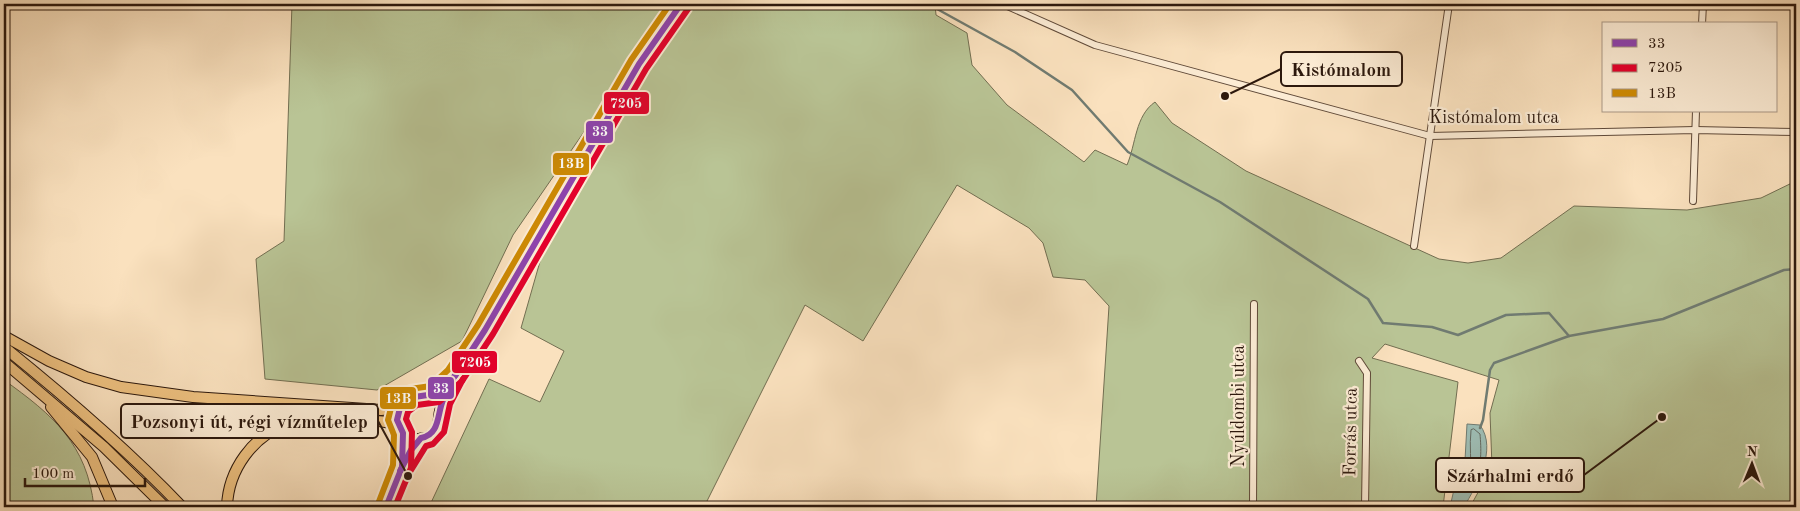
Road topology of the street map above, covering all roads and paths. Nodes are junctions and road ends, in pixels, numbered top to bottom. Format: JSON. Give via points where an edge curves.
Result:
{"nodes":[{"id":1,"x":681,"y":4,"type":"edge"},
{"id":2,"x":1003,"y":4,"type":"edge"},
{"id":3,"x":1449,"y":4,"type":"edge"},
{"id":4,"x":1568,"y":4,"type":"edge"},
{"id":5,"x":1703,"y":4,"type":"edge"},
{"id":6,"x":1796,"y":4,"type":"edge"},
{"id":7,"x":1702,"y":22,"type":"edge"},
{"id":8,"x":1696,"y":112,"type":"edge"},
{"id":9,"x":1695,"y":130,"type":"junction"},
{"id":10,"x":1796,"y":132,"type":"edge"},
{"id":11,"x":1430,"y":136,"type":"junction"},
{"id":12,"x":1693,"y":201,"type":"dead end"},
{"id":13,"x":1414,"y":246,"type":"dead end"},
{"id":14,"x":1254,"y":304,"type":"dead end"},
{"id":15,"x":4,"y":336,"type":"edge"},
{"id":16,"x":4,"y":347,"type":"edge"},
{"id":17,"x":1359,"y":361,"type":"dead end"},
{"id":18,"x":4,"y":362,"type":"edge"},
{"id":19,"x":455,"y":376,"type":"junction"},
{"id":20,"x":34,"y":386,"type":"junction"},
{"id":21,"x":422,"y":398,"type":"junction"},
{"id":22,"x":400,"y":408,"type":"junction"},
{"id":23,"x":438,"y":414,"type":"junction"},
{"id":24,"x":401,"y":430,"type":"junction"},
{"id":25,"x":421,"y":438,"type":"junction"},
{"id":26,"x":402,"y":467,"type":"junction"},
{"id":27,"x":113,"y":507,"type":"edge"},
{"id":28,"x":165,"y":507,"type":"edge"},
{"id":29,"x":182,"y":507,"type":"edge"},
{"id":30,"x":227,"y":507,"type":"edge"},
{"id":31,"x":386,"y":507,"type":"edge"},
{"id":32,"x":1253,"y":507,"type":"edge"},
{"id":33,"x":1365,"y":507,"type":"edge"}],
"edges":[{"from":1,"to":19,"type":"main road","via":[[639,64]]},
{"from":2,"to":11,"type":"street","name":"Kistómalom utca","via":[[1095,45]]},
{"from":3,"to":11,"type":"street"},
{"from":4,"to":5,"type":"street"},
{"from":5,"to":6,"type":"street"},
{"from":5,"to":7,"type":"street"},
{"from":8,"to":9,"type":"street"},
{"from":9,"to":10,"type":"street","name":"Kistómalom utca"},
{"from":9,"to":11,"type":"street","name":"Kistómalom utca"},
{"from":9,"to":12,"type":"street"},
{"from":11,"to":13,"type":"street"},
{"from":14,"to":32,"type":"street","name":"Nyúldombi utca"},
{"from":15,"to":22,"type":"highway","via":[[78,374],[129,388],[203,398],[381,410]]},
{"from":16,"to":29,"type":"highway","via":[[113,439]]},
{"from":17,"to":33,"type":"street","name":"Forrás utca","via":[[1367,373]]},
{"from":18,"to":20,"type":"highway"},
{"from":19,"to":21,"type":"main road","via":[[435,394]]},
{"from":19,"to":23,"type":"main road"},
{"from":20,"to":27,"type":"highway","via":[[92,457]]},
{"from":20,"to":28,"type":"highway","via":[[104,447]]},
{"from":21,"to":22,"type":"main road","via":[[414,397]]},
{"from":21,"to":23,"type":"main road","via":[[434,404]]},
{"from":22,"to":24,"type":"main road","via":[[397,414]]},
{"from":23,"to":25,"type":"main road","via":[[436,428]]},
{"from":24,"to":25,"type":"main road","via":[[414,438]]},
{"from":24,"to":26,"type":"main road"},
{"from":24,"to":30,"type":"highway","via":[[393,423],[322,418],[275,429],[252,446],[239,464],[231,481]]},
{"from":25,"to":26,"type":"main road"},
{"from":26,"to":31,"type":"main road"}]}
